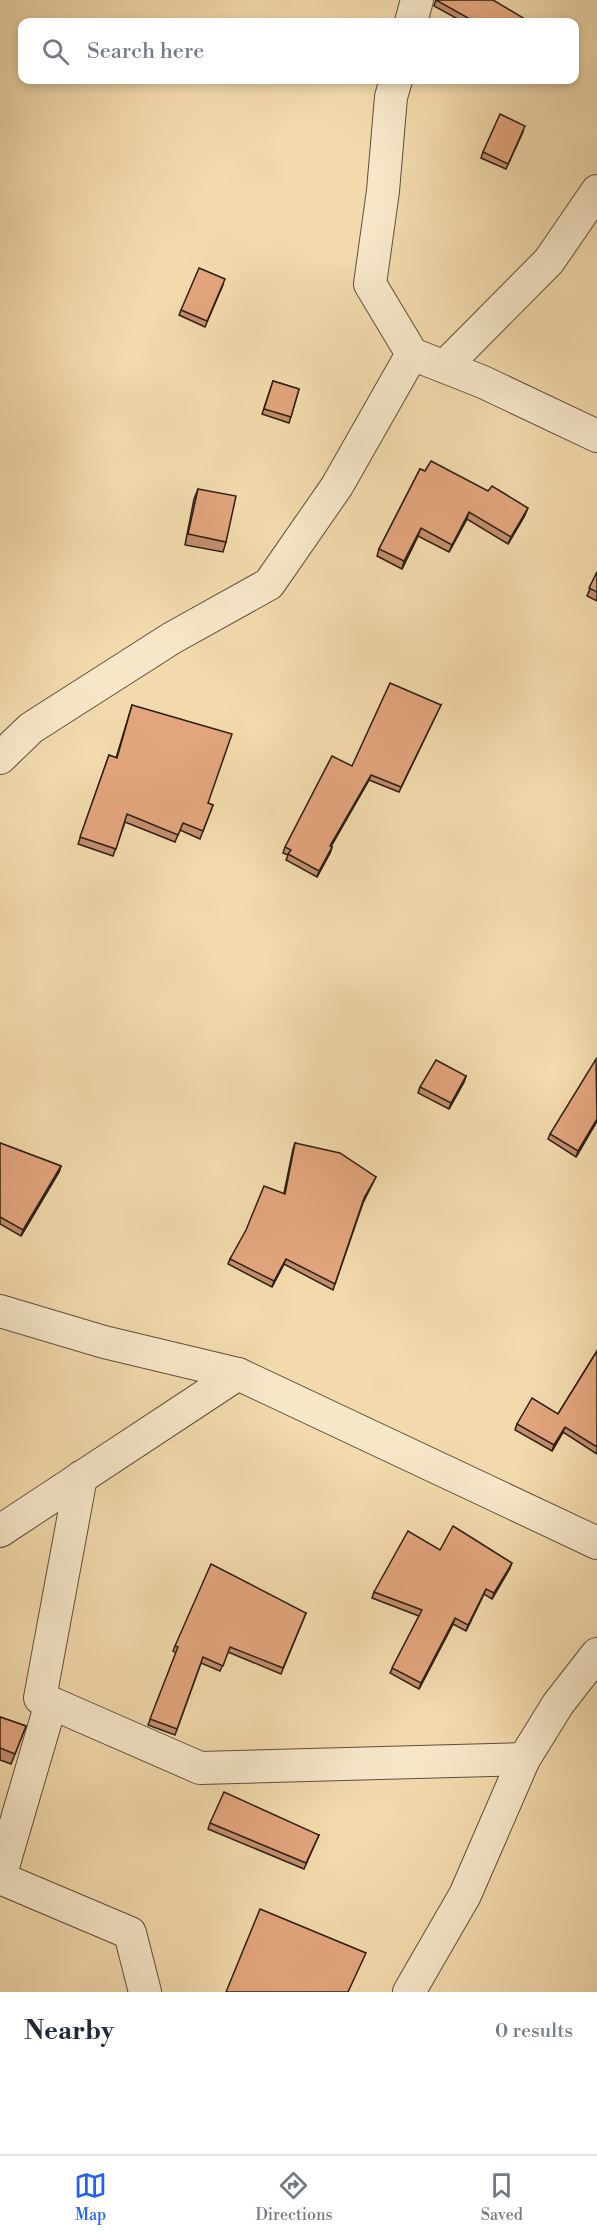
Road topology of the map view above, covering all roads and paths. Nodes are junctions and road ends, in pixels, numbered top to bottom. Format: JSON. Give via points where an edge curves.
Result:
{"nodes":[{"id":1,"x":417,"y":0,"type":"edge"},
{"id":2,"x":412,"y":18,"type":"edge"},
{"id":3,"x":395,"y":84,"type":"edge"},
{"id":4,"x":597,"y":190,"type":"edge"},
{"id":5,"x":412,"y":354,"type":"junction"},
{"id":6,"x":444,"y":366,"type":"junction"},
{"id":7,"x":597,"y":436,"type":"edge"},
{"id":8,"x":0,"y":758,"type":"edge"},
{"id":9,"x":0,"y":1311,"type":"edge"},
{"id":10,"x":238,"y":1374,"type":"junction"},
{"id":11,"x":81,"y":1477,"type":"junction"},
{"id":12,"x":0,"y":1530,"type":"edge"},
{"id":13,"x":597,"y":1543,"type":"edge"},
{"id":14,"x":597,"y":1654,"type":"edge"},
{"id":15,"x":51,"y":1703,"type":"junction"},
{"id":16,"x":524,"y":1759,"type":"junction"},
{"id":17,"x":0,"y":1878,"type":"edge"},
{"id":18,"x":145,"y":1992,"type":"edge"},
{"id":19,"x":409,"y":1992,"type":"edge"}],
"edges":[{"from":1,"to":2,"type":"street"},
{"from":3,"to":5,"type":"street","via":[[370,284]]},
{"from":4,"to":6,"type":"street","via":[[549,261]]},
{"from":5,"to":6,"type":"street"},
{"from":5,"to":8,"type":"street","via":[[337,486],[269,584],[172,638],[31,728]]},
{"from":6,"to":7,"type":"street"},
{"from":9,"to":10,"type":"street","via":[[104,1342]]},
{"from":10,"to":11,"type":"street"},
{"from":10,"to":13,"type":"street"},
{"from":11,"to":12,"type":"street"},
{"from":11,"to":15,"type":"street","via":[[40,1698]]},
{"from":14,"to":16,"type":"street","via":[[558,1704]]},
{"from":15,"to":16,"type":"street","via":[[200,1768]]},
{"from":15,"to":17,"type":"street"},
{"from":16,"to":19,"type":"street","via":[[465,1895]]},
{"from":17,"to":18,"type":"street","via":[[130,1933]]}]}
